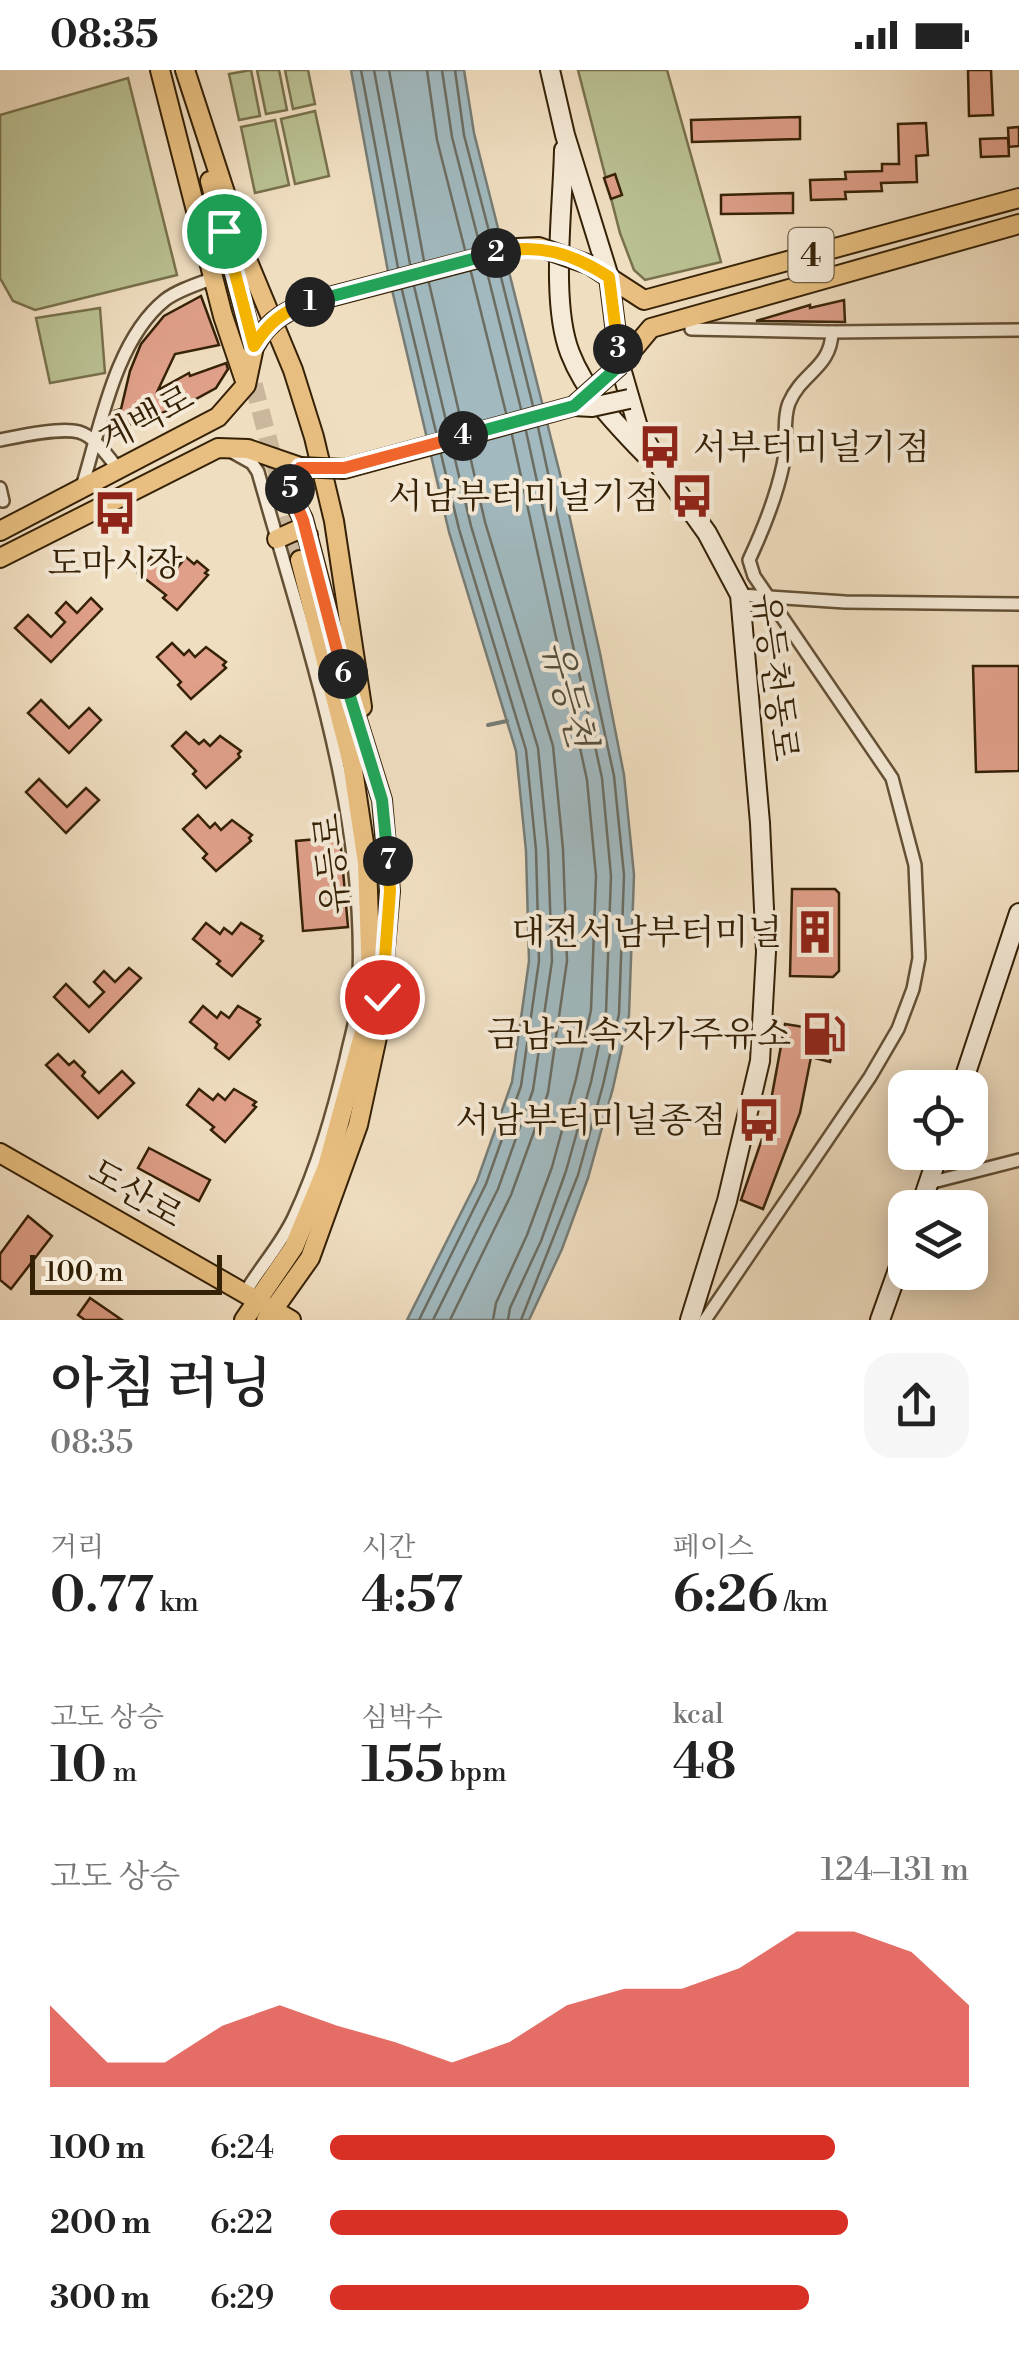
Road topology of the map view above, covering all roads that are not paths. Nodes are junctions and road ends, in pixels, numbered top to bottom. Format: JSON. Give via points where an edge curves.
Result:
{"nodes":[{"id":1,"x":160,"y":70,"type":"edge"},
{"id":2,"x":169,"y":70,"type":"edge"},
{"id":3,"x":550,"y":70,"type":"edge"},
{"id":4,"x":187,"y":79,"type":"edge"},
{"id":5,"x":565,"y":134,"type":"junction"},
{"id":6,"x":1019,"y":198,"type":"edge"},
{"id":7,"x":1019,"y":224,"type":"edge"},
{"id":8,"x":609,"y":277,"type":"junction"},
{"id":9,"x":214,"y":278,"type":"junction"},
{"id":10,"x":233,"y":306,"type":"tunnel mouth"},
{"id":11,"x":248,"y":320,"type":"junction"},
{"id":12,"x":228,"y":326,"type":"junction"},
{"id":13,"x":691,"y":329,"type":"dead end"},
{"id":14,"x":1019,"y":330,"type":"edge"},
{"id":15,"x":832,"y":332,"type":"junction"},
{"id":16,"x":258,"y":340,"type":"junction"},
{"id":17,"x":620,"y":365,"type":"junction"},
{"id":18,"x":246,"y":385,"type":"junction"},
{"id":19,"x":629,"y":399,"type":"junction"},
{"id":20,"x":574,"y":406,"type":"junction"},
{"id":21,"x":0,"y":440,"type":"edge"},
{"id":22,"x":96,"y":442,"type":"junction"},
{"id":23,"x":218,"y":448,"type":"junction"},
{"id":24,"x":300,"y":468,"type":"junction"},
{"id":25,"x":118,"y":470,"type":"junction"},
{"id":26,"x":664,"y":473,"type":"junction"},
{"id":27,"x":81,"y":490,"type":"junction"},
{"id":28,"x":0,"y":531,"type":"edge"},
{"id":29,"x":308,"y":534,"type":"junction"},
{"id":30,"x":276,"y":538,"type":"junction"},
{"id":31,"x":0,"y":558,"type":"edge"},
{"id":32,"x":300,"y":560,"type":"tunnel mouth"},
{"id":33,"x":740,"y":596,"type":"junction"},
{"id":34,"x":768,"y":597,"type":"junction"},
{"id":35,"x":1019,"y":604,"type":"edge"},
{"id":36,"x":368,"y":752,"type":"junction"},
{"id":37,"x":1019,"y":914,"type":"edge"},
{"id":38,"x":357,"y":1037,"type":"junction"},
{"id":39,"x":966,"y":1070,"type":"edge"},
{"id":40,"x":0,"y":1152,"type":"edge"},
{"id":41,"x":1019,"y":1160,"type":"edge"},
{"id":42,"x":933,"y":1170,"type":"edge"},
{"id":43,"x":928,"y":1183,"type":"junction"},
{"id":44,"x":926,"y":1190,"type":"edge"},
{"id":45,"x":891,"y":1290,"type":"edge"},
{"id":46,"x":269,"y":1310,"type":"edge"},
{"id":47,"x":244,"y":1320,"type":"edge"},
{"id":48,"x":690,"y":1320,"type":"edge"},
{"id":49,"x":705,"y":1320,"type":"edge"},
{"id":50,"x":880,"y":1320,"type":"edge"}],
"edges":[{"from":1,"to":9,"type":"main road"},
{"from":2,"to":10,"type":"main road"},
{"from":3,"to":5,"type":"main road","name":"유등천동로"},
{"from":4,"to":11,"type":"main road"},
{"from":4,"to":36,"type":"main road","via":[[318,452]]},
{"from":5,"to":8,"type":"main road","name":"유등천동로"},
{"from":5,"to":26,"type":"main road","via":[[562,314],[569,352],[591,392]]},
{"from":6,"to":8,"type":"main road","number":"4","via":[[644,300]]},
{"from":7,"to":17,"type":"main road","name":"계백로","number":"4","via":[[651,328]]},
{"from":8,"to":16,"type":"main road","number":"4","bridge":true,"via":[[539,247],[517,248],[290,309]]},
{"from":8,"to":17,"type":"main road","name":"유등천동로"},
{"from":9,"to":12,"type":"main road"},
{"from":9,"to":22,"type":"street","via":[[166,298],[138,328]]},
{"from":11,"to":12,"type":"main road"},
{"from":11,"to":16,"type":"main road"},
{"from":12,"to":18,"type":"main road"},
{"from":13,"to":15,"type":"street"},
{"from":14,"to":15,"type":"street"},
{"from":15,"to":34,"type":"street","via":[[824,362],[790,401],[784,463],[749,560]]},
{"from":16,"to":18,"type":"main road"},
{"from":17,"to":19,"type":"main road","name":"유등천동로"},
{"from":17,"to":20,"type":"main road","name":"계백로","number":"4","bridge":true},
{"from":18,"to":25,"type":"main road","name":"계백로","via":[[218,417]]},
{"from":19,"to":20,"type":"main road","bridge":true},
{"from":19,"to":26,"type":"main road","name":"유등천동로"},
{"from":20,"to":24,"type":"main road","name":"계백로","number":"4","bridge":true,"via":[[344,468]]},
{"from":21,"to":22,"type":"street","via":[[78,432]]},
{"from":22,"to":25,"type":"street"},
{"from":22,"to":27,"type":"street"},
{"from":23,"to":24,"type":"main road","name":"계백로","number":"4","via":[[248,449]]},
{"from":23,"to":30,"type":"street","via":[[252,462]]},
{"from":23,"to":31,"type":"main road","name":"계백로"},
{"from":24,"to":29,"type":"main road","via":[[289,485]]},
{"from":25,"to":27,"type":"main road","name":"계백로"},
{"from":26,"to":33,"type":"main road","name":"유등천동로","via":[[707,533]]},
{"from":27,"to":28,"type":"main road","name":"계백로"},
{"from":29,"to":30,"type":"main road","via":[[296,530]]},
{"from":29,"to":36,"type":"main road"},
{"from":30,"to":38,"type":"street","via":[[350,816]]},
{"from":32,"to":38,"type":"main road","name":"유등로","via":[[347,734],[360,814],[371,977]]},
{"from":33,"to":34,"type":"street"},
{"from":33,"to":48,"type":"main road","name":"유등천동로","via":[[764,894],[760,1061]]},
{"from":34,"to":35,"type":"street"},
{"from":34,"to":49,"type":"street","via":[[892,778],[914,864],[918,958],[898,1029],[870,1077]]},
{"from":36,"to":46,"type":"main road","name":"유등로","via":[[382,800],[390,891],[377,1036],[344,1169],[310,1258]]},
{"from":37,"to":39,"type":"main road"},
{"from":38,"to":46,"type":"main road","name":"유등로","via":[[341,1121]]},
{"from":40,"to":46,"type":"main road","name":"도산로"},
{"from":41,"to":43,"type":"street"},
{"from":42,"to":43,"type":"main road"},
{"from":43,"to":44,"type":"main road"},
{"from":45,"to":50,"type":"main road"},
{"from":46,"to":47,"type":"main road","name":"유등로"}]}
